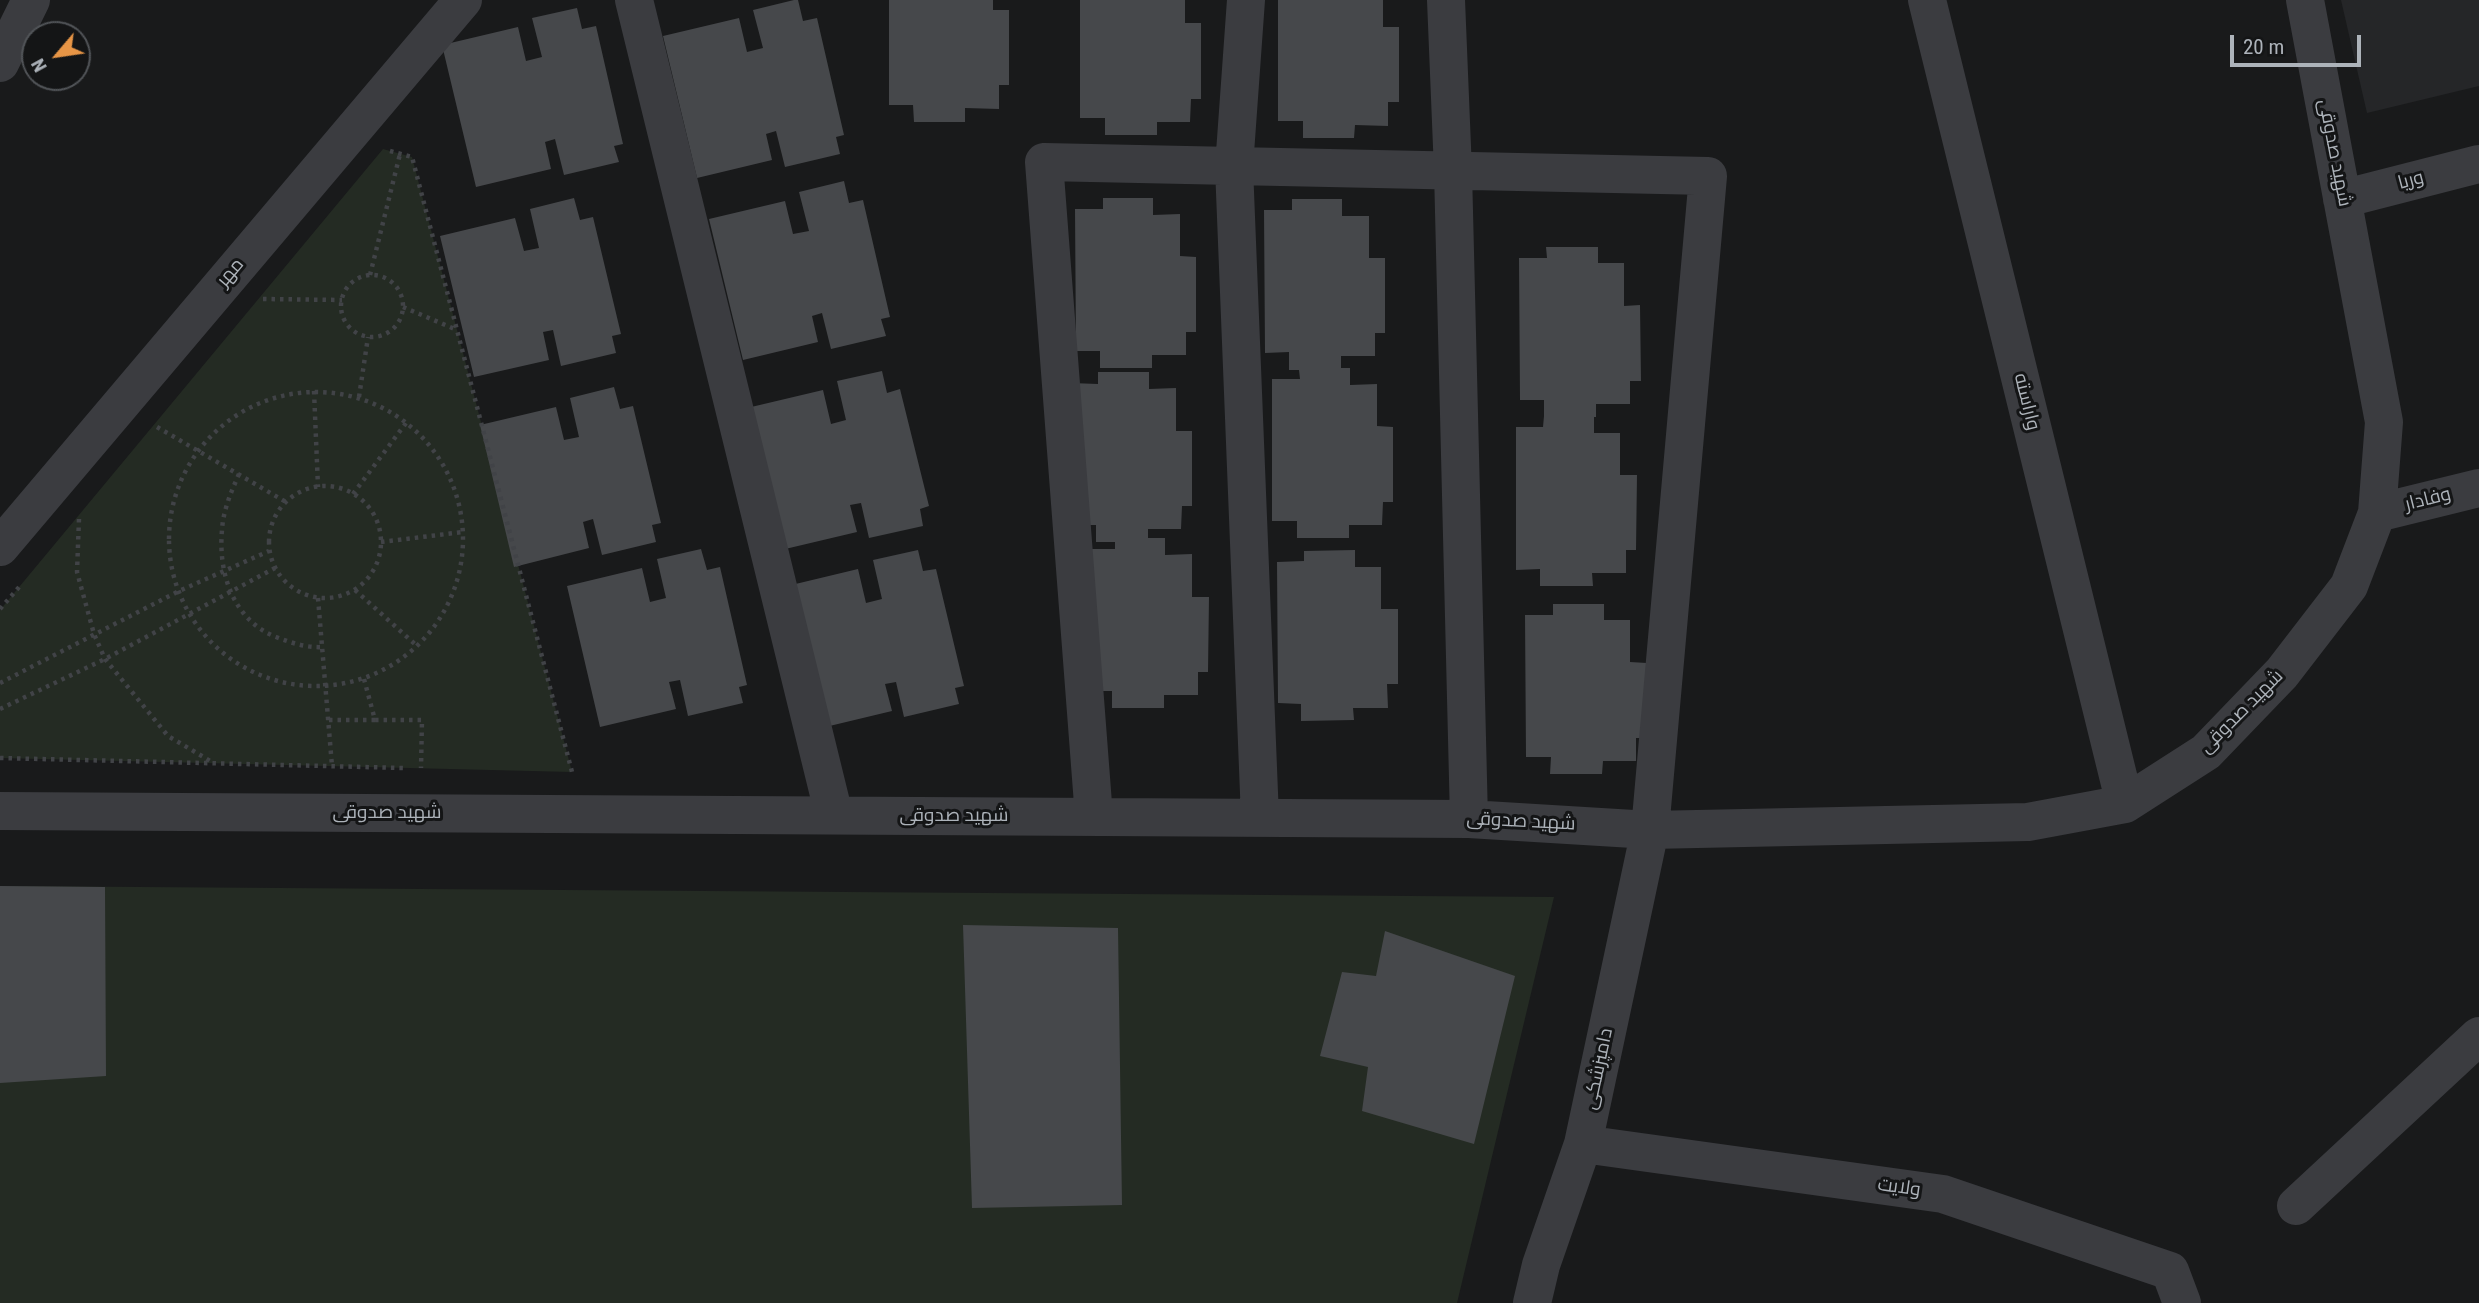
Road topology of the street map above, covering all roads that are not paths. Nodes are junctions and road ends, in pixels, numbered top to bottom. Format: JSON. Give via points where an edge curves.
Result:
{"nodes":[{"id":1,"x":31,"y":0,"type":"edge"},
{"id":2,"x":463,"y":0,"type":"edge"},
{"id":3,"x":634,"y":0,"type":"edge"},
{"id":4,"x":1246,"y":0,"type":"edge"},
{"id":5,"x":1446,"y":0,"type":"edge"},
{"id":6,"x":1927,"y":0,"type":"edge"},
{"id":7,"x":2305,"y":0,"type":"edge"},
{"id":8,"x":0,"y":63,"type":"edge"},
{"id":9,"x":2479,"y":164,"type":"edge"},
{"id":10,"x":1234,"y":167,"type":"junction"},
{"id":11,"x":1453,"y":171,"type":"junction"},
{"id":12,"x":2342,"y":199,"type":"junction"},
{"id":13,"x":2479,"y":488,"type":"edge"},
{"id":14,"x":12,"y":508,"type":"edge"},
{"id":15,"x":2377,"y":513,"type":"junction"},
{"id":16,"x":0,"y":547,"type":"edge"},
{"id":17,"x":2125,"y":804,"type":"junction"},
{"id":18,"x":0,"y":811,"type":"edge"},
{"id":19,"x":834,"y":815,"type":"junction"},
{"id":20,"x":1094,"y":817,"type":"junction"},
{"id":21,"x":1260,"y":818,"type":"junction"},
{"id":22,"x":1469,"y":819,"type":"junction"},
{"id":23,"x":1650,"y":830,"type":"junction"},
{"id":24,"x":2479,"y":1036,"type":"edge"},
{"id":25,"x":1583,"y":1144,"type":"junction"},
{"id":26,"x":2296,"y":1206,"type":"dead end"},
{"id":27,"x":1532,"y":1303,"type":"edge"},
{"id":28,"x":2182,"y":1303,"type":"edge"}],
"edges":[{"from":1,"to":8,"type":"street"},
{"from":2,"to":14,"type":"street","name":"مهر"},
{"from":3,"to":19,"type":"street"},
{"from":4,"to":10,"type":"street"},
{"from":5,"to":11,"type":"street"},
{"from":6,"to":17,"type":"street","name":"واراسته"},
{"from":7,"to":12,"type":"street","name":"شهید صدوقی"},
{"from":9,"to":12,"type":"street","name":"وریا"},
{"from":10,"to":11,"type":"street"},
{"from":10,"to":20,"type":"street","via":[[1044,162]]},
{"from":10,"to":21,"type":"street"},
{"from":11,"to":22,"type":"street"},
{"from":11,"to":23,"type":"street","name":"دامپزشکی","via":[[1708,176]]},
{"from":12,"to":15,"type":"street","name":"شهید صدوقی","via":[[2384,422]]},
{"from":13,"to":15,"type":"street","name":"وفادار"},
{"from":14,"to":16,"type":"street","name":"مهر"},
{"from":15,"to":17,"type":"street","name":"شهید صدوقی","via":[[2349,586],[2282,673],[2206,752]]},
{"from":17,"to":23,"type":"street","name":"شهید صدوقی","via":[[2028,821]]},
{"from":18,"to":19,"type":"street","name":"شهید صدوقی"},
{"from":19,"to":20,"type":"street","name":"شهید صدوقی"},
{"from":20,"to":21,"type":"street","name":"شهید صدوقی"},
{"from":21,"to":22,"type":"street","name":"شهید صدوقی"},
{"from":22,"to":23,"type":"street","name":"شهید صدوقی"},
{"from":23,"to":25,"type":"street","name":"دامپزشکی"},
{"from":24,"to":26,"type":"street"},
{"from":25,"to":27,"type":"street","name":"دامپزشکی"},
{"from":25,"to":28,"type":"street","name":"ولایت","via":[[1943,1194],[2171,1271]]}]}
